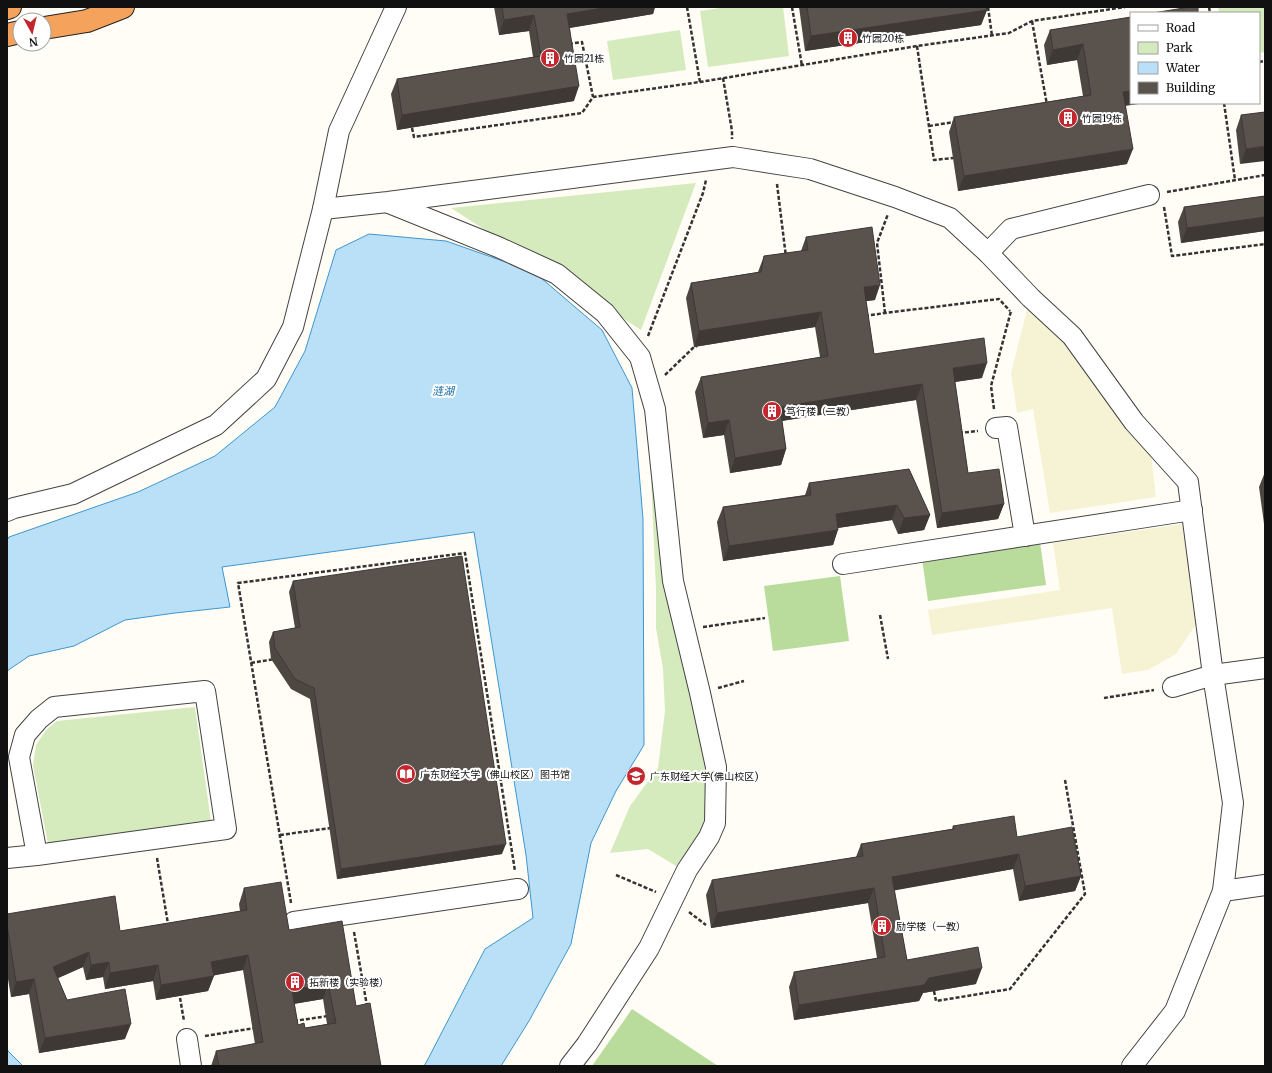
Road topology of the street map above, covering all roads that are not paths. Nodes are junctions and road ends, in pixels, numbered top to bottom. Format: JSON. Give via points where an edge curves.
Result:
{"nodes":[{"id":1,"x":123,"y":7,"type":"edge"},
{"id":2,"x":396,"y":7,"type":"edge"},
{"id":3,"x":52,"y":27,"type":"edge"},
{"id":4,"x":1156,"y":194,"type":"road end"},
{"id":5,"x":388,"y":202,"type":"junction"},
{"id":6,"x":323,"y":209,"type":"junction"},
{"id":7,"x":988,"y":254,"type":"junction"},
{"id":8,"x":996,"y":428,"type":"road end"},
{"id":9,"x":1192,"y":510,"type":"junction"},
{"id":10,"x":7,"y":511,"type":"edge"},
{"id":11,"x":1025,"y":536,"type":"junction"},
{"id":12,"x":843,"y":564,"type":"dead end"},
{"id":13,"x":1265,"y":668,"type":"edge"},
{"id":14,"x":1213,"y":675,"type":"junction"},
{"id":15,"x":1173,"y":687,"type":"road end"},
{"id":16,"x":37,"y":855,"type":"junction"},
{"id":17,"x":7,"y":858,"type":"edge"},
{"id":18,"x":1265,"y":885,"type":"edge"},
{"id":19,"x":518,"y":889,"type":"road end"},
{"id":20,"x":1223,"y":891,"type":"junction"},
{"id":21,"x":294,"y":922,"type":"road end"},
{"id":22,"x":187,"y":1039,"type":"road end"},
{"id":23,"x":191,"y":1066,"type":"edge"},
{"id":24,"x":570,"y":1066,"type":"edge"},
{"id":25,"x":1132,"y":1066,"type":"edge"}],
"edges":[{"from":1,"to":3,"type":"highway","via":[[87,21]]},
{"from":2,"to":6,"type":"street","via":[[339,130]]},
{"from":4,"to":7,"type":"street","via":[[1011,229]]},
{"from":5,"to":6,"type":"street"},
{"from":5,"to":7,"type":"street","via":[[733,158],[810,169],[895,197],[950,218]]},
{"from":5,"to":24,"type":"street","via":[[557,274],[605,313],[640,357],[655,409],[673,581],[716,767],[715,823],[686,870],[649,948]]},
{"from":6,"to":10,"type":"street","via":[[294,327],[266,379],[216,425],[72,494]]},
{"from":7,"to":9,"type":"street","via":[[1072,336],[1134,422],[1188,482]]},
{"from":8,"to":11,"type":"street","via":[[1007,427]]},
{"from":9,"to":11,"type":"street"},
{"from":9,"to":14,"type":"street"},
{"from":11,"to":12,"type":"street"},
{"from":13,"to":14,"type":"street"},
{"from":14,"to":15,"type":"street"},
{"from":14,"to":20,"type":"street","via":[[1233,803]]},
{"from":16,"to":16,"type":"street","via":[[226,828],[205,691],[54,707],[39,719],[25,735],[19,757]]},
{"from":16,"to":17,"type":"street"},
{"from":18,"to":20,"type":"street"},
{"from":19,"to":21,"type":"street"},
{"from":20,"to":25,"type":"street","via":[[1175,1011]]},
{"from":22,"to":23,"type":"street"}]}
